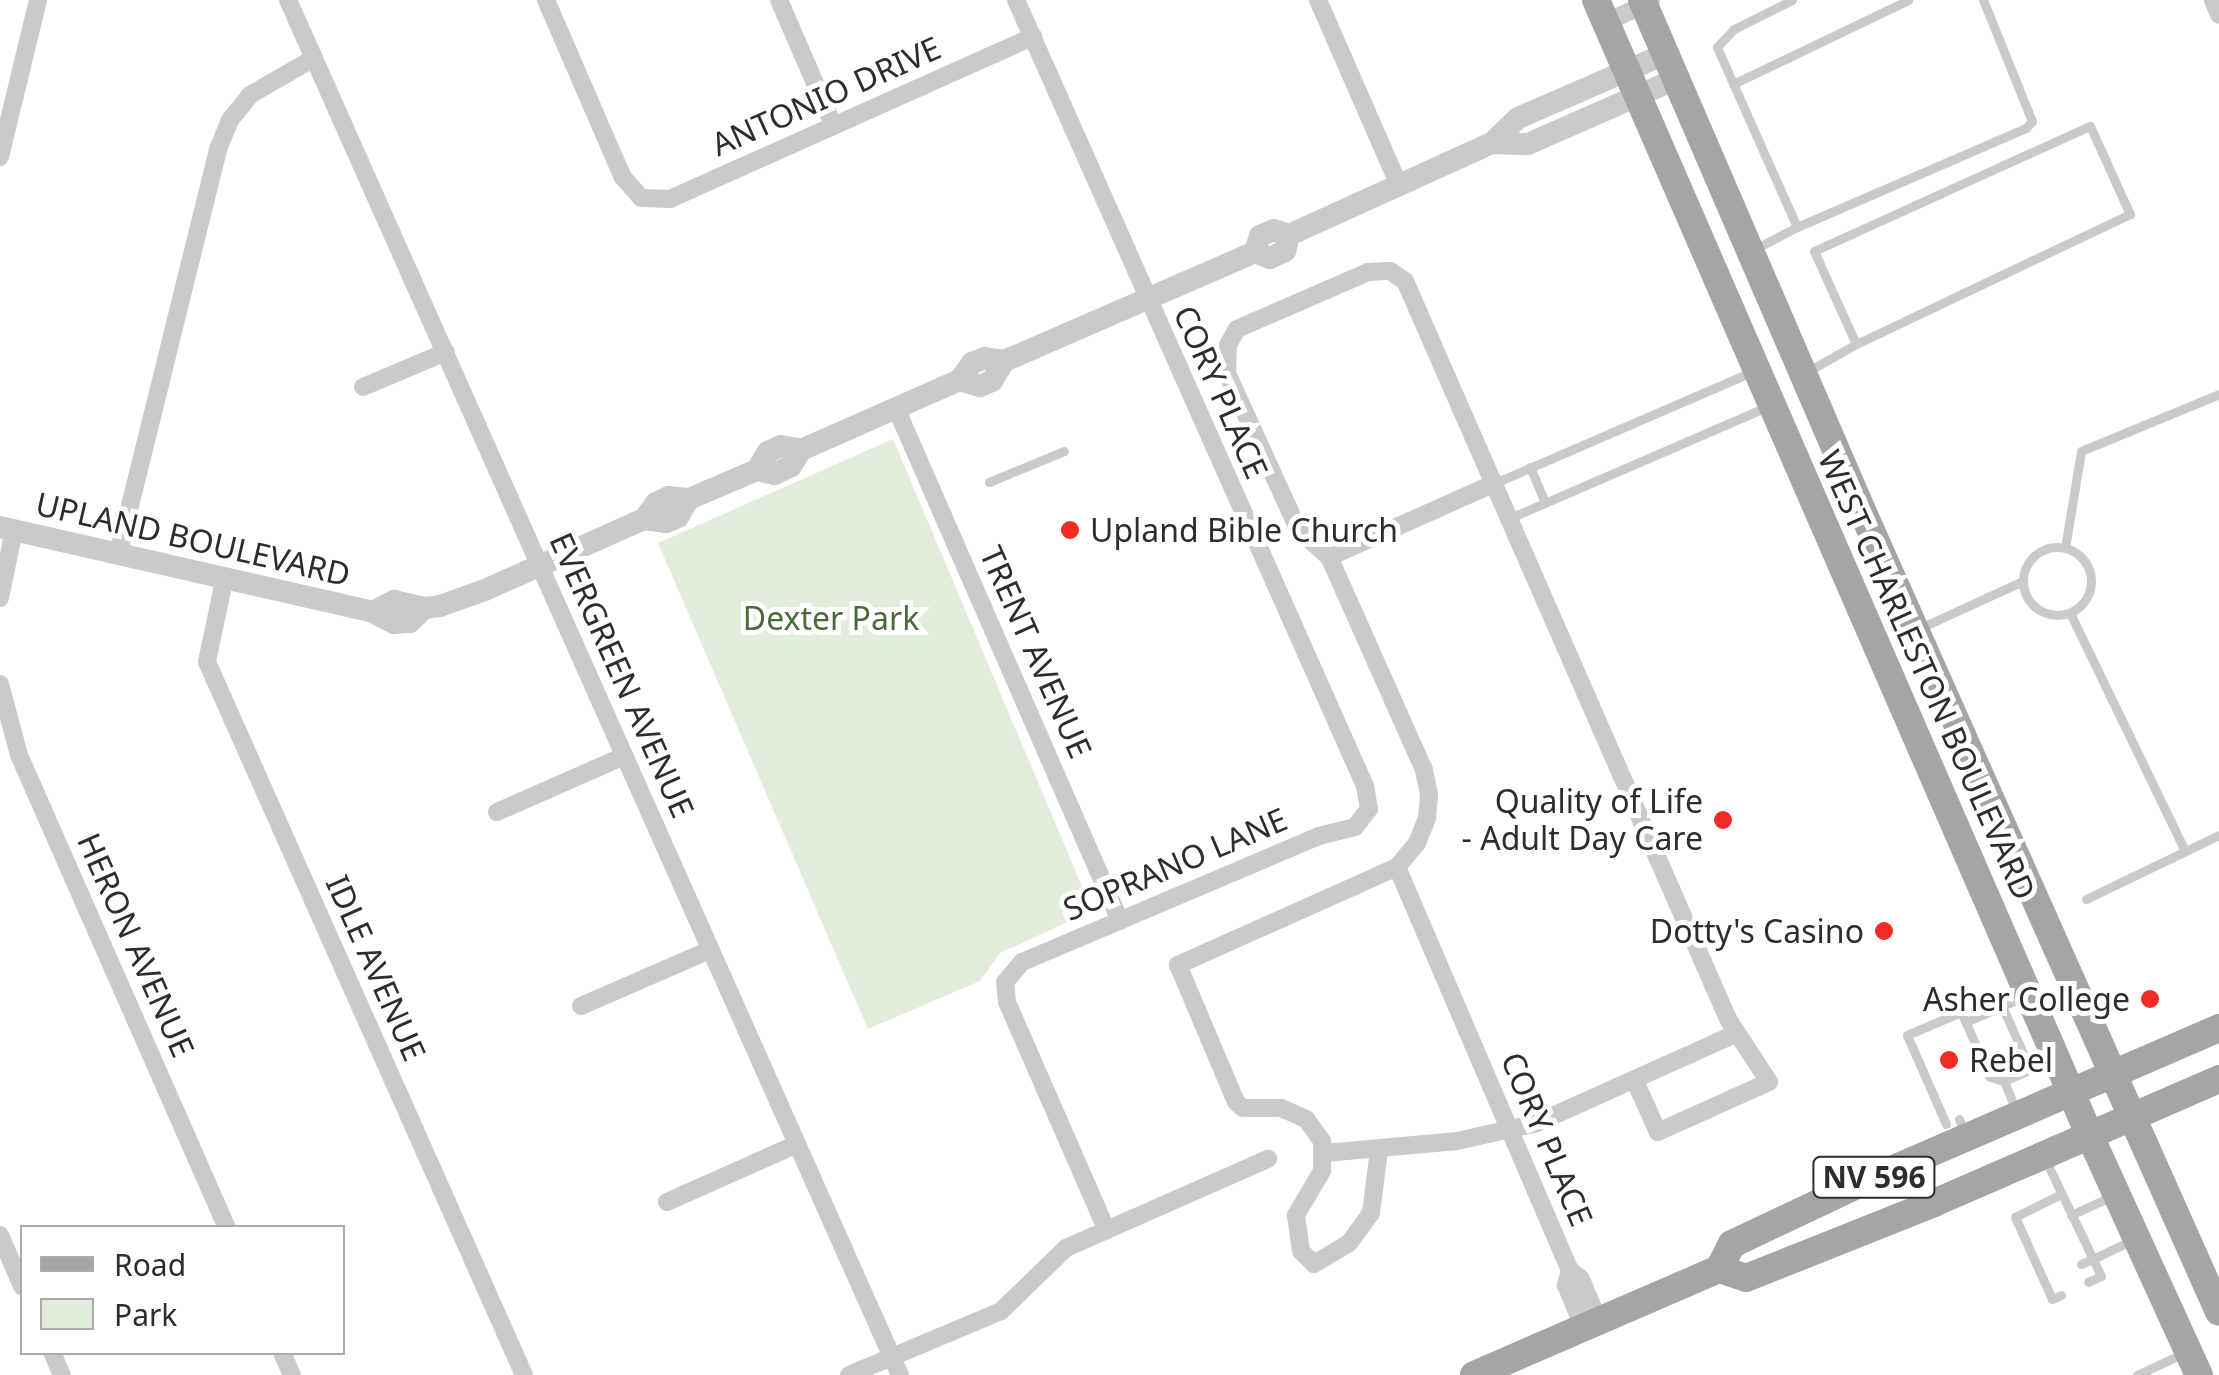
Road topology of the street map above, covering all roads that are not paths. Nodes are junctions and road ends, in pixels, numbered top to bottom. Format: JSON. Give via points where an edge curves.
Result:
{"nodes":[{"id":1,"x":38,"y":0,"type":"edge"},
{"id":2,"x":288,"y":0,"type":"edge"},
{"id":3,"x":546,"y":0,"type":"edge"},
{"id":4,"x":778,"y":0,"type":"edge"},
{"id":5,"x":1016,"y":0,"type":"edge"},
{"id":6,"x":1318,"y":0,"type":"edge"},
{"id":7,"x":1792,"y":0,"type":"edge"},
{"id":8,"x":1908,"y":0,"type":"edge"},
{"id":9,"x":1984,"y":0,"type":"edge"},
{"id":10,"x":2212,"y":0,"type":"edge"},
{"id":11,"x":1647,"y":2,"type":"edge"},
{"id":12,"x":1601,"y":11,"type":"edge"},
{"id":13,"x":2219,"y":15,"type":"edge"},
{"id":14,"x":1033,"y":37,"type":"junction"},
{"id":15,"x":314,"y":58,"type":"junction"},
{"id":16,"x":1671,"y":67,"type":"junction"},
{"id":17,"x":1633,"y":84,"type":"junction"},
{"id":18,"x":1733,"y":84,"type":"junction"},
{"id":19,"x":834,"y":125,"type":"junction"},
{"id":20,"x":0,"y":156,"type":"edge"},
{"id":21,"x":1399,"y":185,"type":"junction"},
{"id":22,"x":1796,"y":227,"type":"junction"},
{"id":23,"x":1750,"y":252,"type":"junction"},
{"id":24,"x":1148,"y":298,"type":"junction"},
{"id":25,"x":1856,"y":344,"type":"junction"},
{"id":26,"x":446,"y":352,"type":"junction"},
{"id":27,"x":1756,"y":370,"type":"junction"},
{"id":28,"x":1803,"y":374,"type":"junction"},
{"id":29,"x":363,"y":387,"type":"dead end"},
{"id":30,"x":2219,"y":394,"type":"edge"},
{"id":31,"x":1771,"y":405,"type":"junction"},
{"id":32,"x":896,"y":408,"type":"junction"},
{"id":33,"x":1064,"y":451,"type":"dead end"},
{"id":34,"x":1530,"y":468,"type":"junction"},
{"id":35,"x":989,"y":482,"type":"dead end"},
{"id":36,"x":1495,"y":483,"type":"junction"},
{"id":37,"x":1852,"y":489,"type":"junction"},
{"id":38,"x":1546,"y":502,"type":"junction"},
{"id":39,"x":1814,"y":506,"type":"junction"},
{"id":40,"x":1510,"y":518,"type":"junction"},
{"id":41,"x":7,"y":528,"type":"edge"},
{"id":42,"x":2065,"y":548,"type":"junction"},
{"id":43,"x":118,"y":554,"type":"junction"},
{"id":44,"x":1330,"y":557,"type":"junction"},
{"id":45,"x":541,"y":564,"type":"junction"},
{"id":46,"x":224,"y":581,"type":"junction"},
{"id":47,"x":2023,"y":581,"type":"junction"},
{"id":48,"x":0,"y":598,"type":"edge"},
{"id":49,"x":2070,"y":613,"type":"junction"},
{"id":50,"x":1915,"y":630,"type":"junction"},
{"id":51,"x":0,"y":684,"type":"edge"},
{"id":52,"x":624,"y":756,"type":"junction"},
{"id":53,"x":1369,"y":809,"type":"joint"},
{"id":54,"x":497,"y":812,"type":"dead end"},
{"id":55,"x":2219,"y":834,"type":"edge"},
{"id":56,"x":2185,"y":851,"type":"junction"},
{"id":57,"x":1397,"y":867,"type":"junction"},
{"id":58,"x":2086,"y":899,"type":"dead end"},
{"id":59,"x":1120,"y":921,"type":"junction"},
{"id":60,"x":710,"y":950,"type":"junction"},
{"id":61,"x":2029,"y":994,"type":"junction"},
{"id":62,"x":581,"y":1006,"type":"dead end"},
{"id":63,"x":2002,"y":1006,"type":"junction"},
{"id":64,"x":1966,"y":1022,"type":"junction"},
{"id":65,"x":2219,"y":1028,"type":"edge"},
{"id":66,"x":1737,"y":1032,"type":"junction"},
{"id":67,"x":2056,"y":1058,"type":"junction"},
{"id":68,"x":2030,"y":1070,"type":"junction"},
{"id":69,"x":2114,"y":1074,"type":"junction"},
{"id":70,"x":2219,"y":1080,"type":"edge"},
{"id":71,"x":1635,"y":1081,"type":"junction"},
{"id":72,"x":2004,"y":1081,"type":"junction"},
{"id":73,"x":2071,"y":1092,"type":"junction"},
{"id":74,"x":2018,"y":1114,"type":"junction"},
{"id":75,"x":2134,"y":1118,"type":"junction"},
{"id":76,"x":1958,"y":1127,"type":"junction"},
{"id":77,"x":1510,"y":1128,"type":"junction"},
{"id":78,"x":2090,"y":1136,"type":"junction"},
{"id":79,"x":797,"y":1144,"type":"junction"},
{"id":80,"x":1379,"y":1150,"type":"junction"},
{"id":81,"x":1325,"y":1153,"type":"junction"},
{"id":82,"x":2043,"y":1155,"type":"junction"},
{"id":83,"x":1268,"y":1159,"type":"dead end"},
{"id":84,"x":2061,"y":1194,"type":"junction"},
{"id":85,"x":2116,"y":1194,"type":"junction"},
{"id":86,"x":666,"y":1202,"type":"dead end"},
{"id":87,"x":2071,"y":1214,"type":"junction"},
{"id":88,"x":226,"y":1225,"type":"edge"},
{"id":89,"x":1106,"y":1229,"type":"junction"},
{"id":90,"x":2079,"y":1230,"type":"junction"},
{"id":91,"x":0,"y":1235,"type":"edge"},
{"id":92,"x":2068,"y":1235,"type":"dead end"},
{"id":93,"x":2136,"y":1238,"type":"junction"},
{"id":94,"x":2093,"y":1259,"type":"junction"},
{"id":95,"x":2081,"y":1264,"type":"dead end"},
{"id":96,"x":1719,"y":1269,"type":"junction"},
{"id":97,"x":20,"y":1281,"type":"edge"},
{"id":98,"x":2088,"y":1282,"type":"dead end"},
{"id":99,"x":2061,"y":1295,"type":"dead end"},
{"id":100,"x":2219,"y":1312,"type":"edge"},
{"id":101,"x":1591,"y":1326,"type":"junction"},
{"id":102,"x":2194,"y":1363,"type":"edge"},
{"id":103,"x":896,"y":1366,"type":"edge"},
{"id":104,"x":524,"y":1375,"type":"edge"},
{"id":105,"x":850,"y":1375,"type":"edge"},
{"id":106,"x":1474,"y":1375,"type":"edge"},
{"id":107,"x":2137,"y":1375,"type":"edge"}],
"edges":[{"from":1,"to":20,"type":"street"},
{"from":2,"to":15,"type":"street","name":"EVERGREEN AVENUE"},
{"from":3,"to":19,"type":"street","name":"ANTONIO DRIVE","via":[[622,176],[641,198],[670,199]]},
{"from":4,"to":19,"type":"street"},
{"from":5,"to":14,"type":"street","name":"CORY PLACE"},
{"from":6,"to":21,"type":"street"},
{"from":7,"to":18,"type":"lane","via":[[1734,29],[1717,47]]},
{"from":8,"to":18,"type":"lane"},
{"from":9,"to":22,"type":"lane","via":[[2032,120],[2026,128]]},
{"from":10,"to":13,"type":"street"},
{"from":11,"to":12,"type":"street"},
{"from":11,"to":16,"type":"main road","name":"WEST CHARLESTON BOULEVARD"},
{"from":12,"to":17,"type":"main road","name":"WEST CHARLESTON BOULEVARD"},
{"from":14,"to":19,"type":"street","name":"ANTONIO DRIVE"},
{"from":14,"to":24,"type":"street","name":"CORY PLACE"},
{"from":15,"to":26,"type":"street","name":"EVERGREEN AVENUE"},
{"from":15,"to":43,"type":"street","via":[[250,95],[219,147]]},
{"from":16,"to":17,"type":"street","name":"UPLAND BOULEVARD"},
{"from":16,"to":23,"type":"main road","name":"WEST CHARLESTON BOULEVARD"},
{"from":17,"to":21,"type":"street","name":"UPLAND BOULEVARD","via":[[1518,118],[1492,143]]},
{"from":17,"to":27,"type":"main road","name":"WEST CHARLESTON BOULEVARD"},
{"from":18,"to":22,"type":"lane"},
{"from":21,"to":24,"type":"street","name":"UPLAND BOULEVARD","via":[[1289,235],[1285,251],[1270,258],[1255,252]]},
{"from":22,"to":23,"type":"lane"},
{"from":23,"to":28,"type":"main road","name":"WEST CHARLESTON BOULEVARD"},
{"from":24,"to":32,"type":"street","name":"UPLAND BOULEVARD","via":[[1004,362],[984,358],[960,380]]},
{"from":24,"to":53,"type":"street","name":"CORY PLACE","via":[[1365,786]]},
{"from":25,"to":25,"type":"lane","via":[[1814,251],[2090,126],[2130,214]]},
{"from":25,"to":28,"type":"lane"},
{"from":26,"to":29,"type":"street"},
{"from":26,"to":45,"type":"street","name":"EVERGREEN AVENUE"},
{"from":27,"to":31,"type":"main road","name":"WEST CHARLESTON BOULEVARD"},
{"from":27,"to":34,"type":"lane"},
{"from":28,"to":37,"type":"main road","name":"WEST CHARLESTON BOULEVARD"},
{"from":30,"to":42,"type":"lane","via":[[2081,451]]},
{"from":31,"to":38,"type":"lane"},
{"from":31,"to":39,"type":"main road","name":"WEST CHARLESTON BOULEVARD"},
{"from":32,"to":45,"type":"street","name":"UPLAND BOULEVARD","via":[[801,450],[782,446],[768,452],[757,470],[690,500],[678,517],[644,519]]},
{"from":32,"to":59,"type":"street","name":"TRENT AVENUE"},
{"from":33,"to":35,"type":"lane"},
{"from":34,"to":36,"type":"lane"},
{"from":34,"to":38,"type":"lane"},
{"from":36,"to":40,"type":"street"},
{"from":36,"to":44,"type":"street"},
{"from":36,"to":44,"type":"street","via":[[1406,281],[1390,272],[1368,272],[1237,329],[1228,345],[1227,373],[1298,529]]},
{"from":37,"to":39,"type":"main road"},
{"from":37,"to":50,"type":"main road","name":"WEST CHARLESTON BOULEVARD"},
{"from":38,"to":40,"type":"lane"},
{"from":39,"to":61,"type":"main road","name":"WEST CHARLESTON BOULEVARD"},
{"from":40,"to":66,"type":"street"},
{"from":41,"to":43,"type":"street","name":"UPLAND BOULEVARD"},
{"from":41,"to":48,"type":"street"},
{"from":42,"to":47,"type":"lane","via":[[2036,554]]},
{"from":42,"to":49,"type":"lane","via":[[2083,558],[2091,578],[2087,599]]},
{"from":43,"to":46,"type":"street","name":"UPLAND BOULEVARD"},
{"from":44,"to":57,"type":"street","via":[[1426,782],[1427,818]]},
{"from":45,"to":46,"type":"street","name":"UPLAND BOULEVARD","via":[[424,608],[410,622],[394,623],[372,612]]},
{"from":45,"to":52,"type":"street","name":"EVERGREEN AVENUE"},
{"from":46,"to":104,"type":"street","name":"IDLE AVENUE","via":[[207,662]]},
{"from":47,"to":49,"type":"lane","via":[[2038,609]]},
{"from":47,"to":50,"type":"lane"},
{"from":49,"to":56,"type":"lane"},
{"from":50,"to":69,"type":"main road","name":"WEST CHARLESTON BOULEVARD"},
{"from":51,"to":88,"type":"street","name":"HERON AVENUE","via":[[19,755]]},
{"from":52,"to":54,"type":"street"},
{"from":52,"to":60,"type":"street","name":"EVERGREEN AVENUE"},
{"from":53,"to":59,"type":"street","name":"SOPRANO LANE","via":[[1355,827],[1319,836]]},
{"from":55,"to":56,"type":"lane"},
{"from":56,"to":58,"type":"lane"},
{"from":57,"to":77,"type":"street","name":"CORY PLACE"},
{"from":57,"to":81,"type":"street","via":[[1178,965],[1236,1102],[1306,1119]]},
{"from":59,"to":89,"type":"street","name":"SOPRANO LANE","via":[[1022,962],[1005,982],[1007,1002]]},
{"from":60,"to":62,"type":"street"},
{"from":60,"to":79,"type":"street","name":"EVERGREEN AVENUE"},
{"from":61,"to":63,"type":"lane"},
{"from":61,"to":67,"type":"main road","name":"WEST CHARLESTON BOULEVARD"},
{"from":63,"to":64,"type":"lane"},
{"from":63,"to":68,"type":"lane"},
{"from":64,"to":72,"type":"lane","via":[[1990,1077]]},
{"from":64,"to":76,"type":"lane","via":[[1962,1012],[1907,1035]]},
{"from":65,"to":69,"type":"main road","number":"NV 596"},
{"from":66,"to":71,"type":"street"},
{"from":66,"to":71,"type":"street","via":[[1769,1082],[1658,1132]]},
{"from":67,"to":68,"type":"lane"},
{"from":67,"to":73,"type":"main road","name":"WEST CHARLESTON BOULEVARD"},
{"from":68,"to":72,"type":"lane"},
{"from":69,"to":73,"type":"main road","number":"NV 596"},
{"from":69,"to":75,"type":"main road","name":"WEST CHARLESTON BOULEVARD"},
{"from":70,"to":75,"type":"main road","number":"NV 596"},
{"from":71,"to":77,"type":"street"},
{"from":72,"to":74,"type":"lane"},
{"from":73,"to":74,"type":"main road","number":"NV 596"},
{"from":73,"to":78,"type":"main road","name":"WEST CHARLESTON BOULEVARD"},
{"from":74,"to":76,"type":"main road","number":"NV 596"},
{"from":75,"to":78,"type":"main road","number":"NV 596"},
{"from":75,"to":100,"type":"main road","name":"WEST CHARLESTON BOULEVARD"},
{"from":76,"to":96,"type":"main road","number":"NV 596","via":[[1732,1244]]},
{"from":77,"to":80,"type":"street"},
{"from":77,"to":101,"type":"street","name":"CORY PLACE","via":[[1570,1270],[1566,1284]]},
{"from":78,"to":82,"type":"main road","number":"NV 596"},
{"from":78,"to":85,"type":"main road","name":"WEST CHARLESTON BOULEVARD"},
{"from":79,"to":86,"type":"street"},
{"from":79,"to":103,"type":"street","name":"EVERGREEN AVENUE"},
{"from":80,"to":81,"type":"street"},
{"from":80,"to":81,"type":"street","via":[[1371,1213],[1349,1243],[1314,1264],[1301,1251],[1296,1216],[1314,1190]]},
{"from":82,"to":84,"type":"lane"},
{"from":82,"to":96,"type":"main road","number":"NV 596","via":[[1746,1278]]},
{"from":83,"to":89,"type":"street"},
{"from":84,"to":87,"type":"lane"},
{"from":84,"to":99,"type":"lane","via":[[2015,1217],[2052,1298]]},
{"from":85,"to":87,"type":"lane"},
{"from":85,"to":93,"type":"main road","name":"WEST CHARLESTON BOULEVARD"},
{"from":87,"to":90,"type":"lane"},
{"from":89,"to":103,"type":"street","via":[[1066,1248],[1001,1311]]},
{"from":90,"to":92,"type":"lane"},
{"from":90,"to":94,"type":"lane"},
{"from":91,"to":97,"type":"street"},
{"from":93,"to":94,"type":"lane"},
{"from":93,"to":102,"type":"main road","name":"WEST CHARLESTON BOULEVARD"},
{"from":94,"to":95,"type":"lane"},
{"from":94,"to":98,"type":"lane","via":[[2101,1276]]},
{"from":96,"to":101,"type":"main road","number":"NV 596"},
{"from":101,"to":106,"type":"main road","number":"NV 596"},
{"from":102,"to":107,"type":"lane"},
{"from":103,"to":105,"type":"street"}]}
